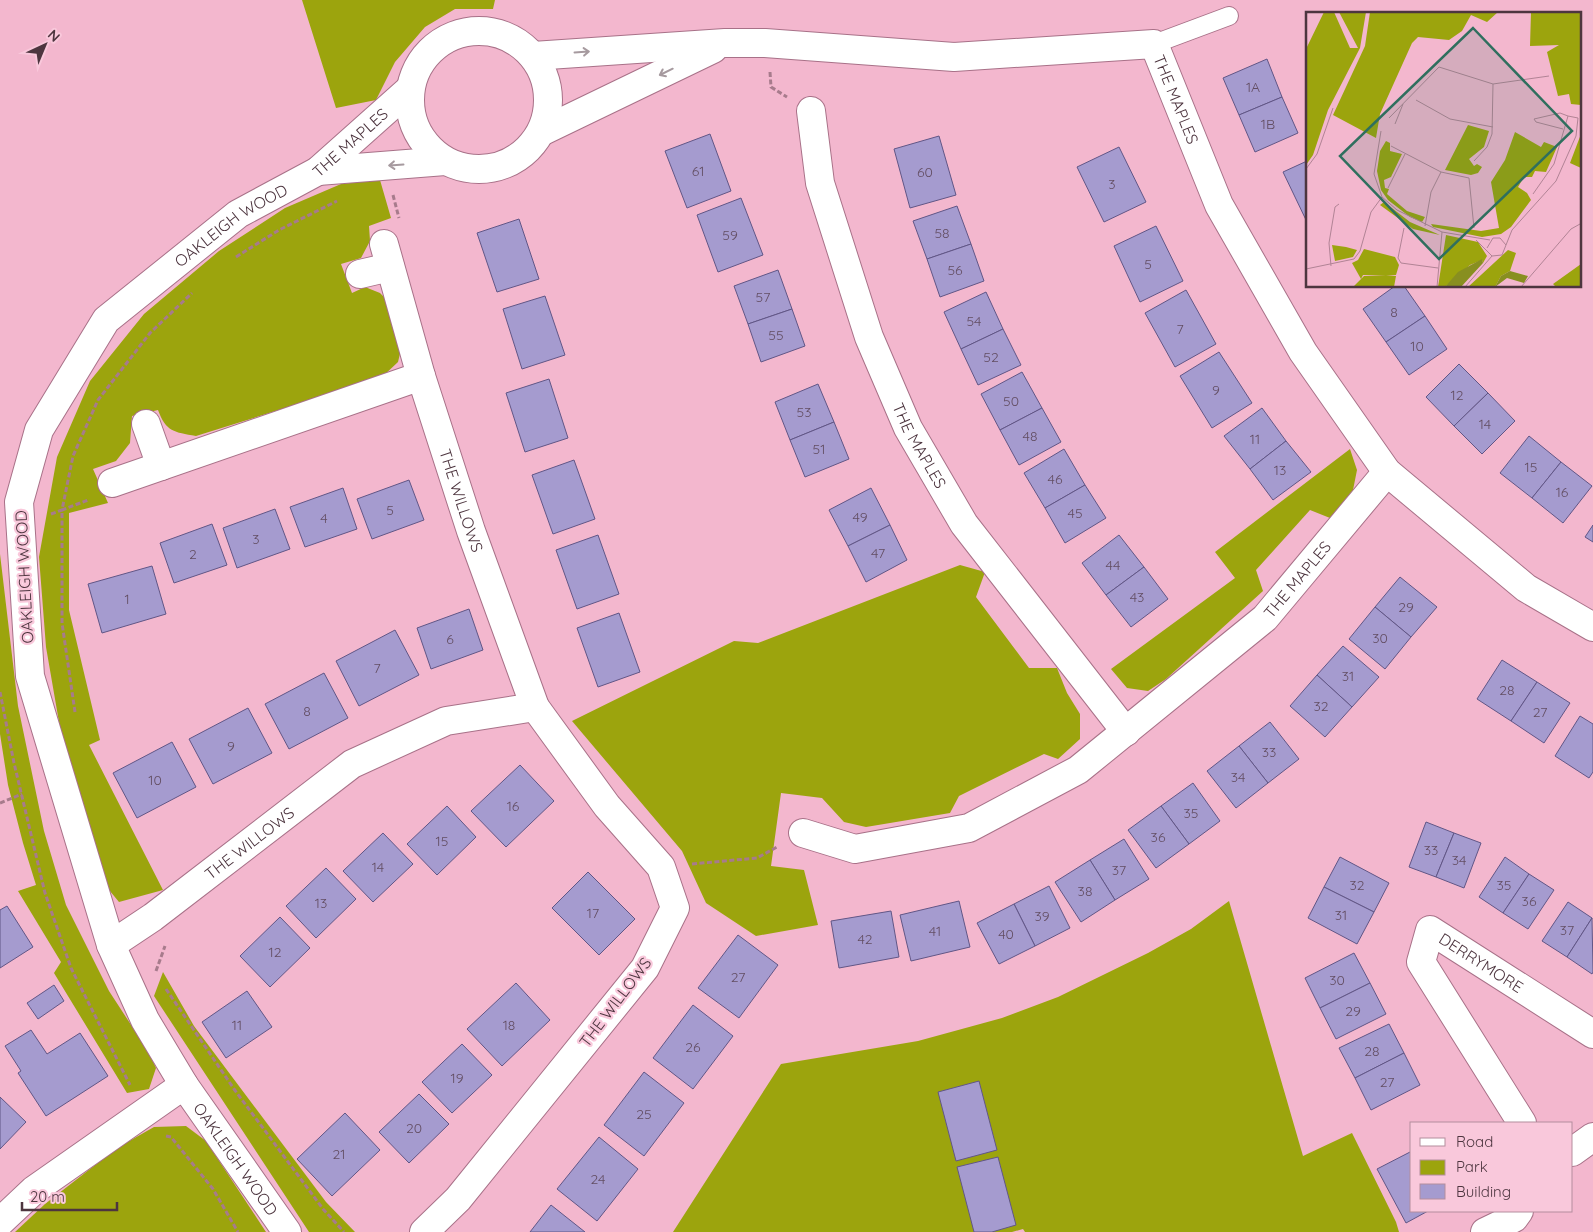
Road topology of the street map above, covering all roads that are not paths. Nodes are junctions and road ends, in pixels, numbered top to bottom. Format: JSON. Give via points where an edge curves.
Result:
{"nodes":[{"id":1,"x":1229,"y":16,"type":"dead end"},
{"id":2,"x":725,"y":43,"type":"junction"},
{"id":3,"x":1154,"y":44,"type":"junction"},
{"id":4,"x":533,"y":56,"type":"junction"},
{"id":5,"x":410,"y":89,"type":"junction"},
{"id":6,"x":811,"y":111,"type":"road end"},
{"id":7,"x":541,"y":132,"type":"junction"},
{"id":8,"x":445,"y":161,"type":"junction"},
{"id":9,"x":318,"y":171,"type":"junction"},
{"id":10,"x":360,"y":274,"type":"dead end"},
{"id":11,"x":421,"y":376,"type":"junction"},
{"id":12,"x":146,"y":424,"type":"dead end"},
{"id":13,"x":160,"y":466,"type":"junction"},
{"id":14,"x":1387,"y":472,"type":"junction"},
{"id":15,"x":112,"y":483,"type":"road end"},
{"id":16,"x":13,"y":511,"type":"edge"},
{"id":17,"x":1593,"y":627,"type":"edge"},
{"id":18,"x":535,"y":707,"type":"junction"},
{"id":19,"x":1126,"y":732,"type":"junction"},
{"id":20,"x":803,"y":833,"type":"road end"},
{"id":21,"x":111,"y":945,"type":"junction"},
{"id":22,"x":1593,"y":1034,"type":"edge"},
{"id":23,"x":184,"y":1085,"type":"junction"},
{"id":24,"x":1521,"y":1122,"type":"edge"},
{"id":25,"x":1593,"y":1137,"type":"edge"},
{"id":26,"x":1573,"y":1151,"type":"edge"},
{"id":27,"x":1518,"y":1212,"type":"edge"},
{"id":28,"x":0,"y":1222,"type":"edge"},
{"id":29,"x":287,"y":1232,"type":"edge"},
{"id":30,"x":424,"y":1232,"type":"edge"},
{"id":31,"x":1484,"y":1232,"type":"edge"}],
"edges":[{"from":1,"to":3,"type":"lane"},
{"from":2,"to":3,"type":"street","name":"THE MAPLES","via":[[768,43],[954,57]]},
{"from":4,"to":2,"type":"street","name":"THE MAPLES","one_way":true},
{"from":2,"to":7,"type":"street","name":"THE MAPLES","one_way":true},
{"from":3,"to":14,"type":"street","name":"THE MAPLES","via":[[1219,205],[1303,352]]},
{"from":4,"to":5,"type":"street","via":[[516,41],[495,32],[472,30],[450,36],[431,49],[417,67]]},
{"from":4,"to":7,"type":"street","via":[[544,73],[549,93],[548,113]]},
{"from":5,"to":8,"type":"street","via":[[410,110],[416,130],[428,148]]},
{"from":5,"to":9,"type":"street","name":"THE MAPLES"},
{"from":6,"to":19,"type":"street","name":"THE MAPLES","via":[[820,183],[869,337],[908,428],[964,524]]},
{"from":7,"to":8,"type":"street","via":[[528,150],[510,163],[474,169]]},
{"from":8,"to":9,"type":"street","name":"THE MAPLES","one_way":true},
{"from":9,"to":16,"type":"street","name":"OAKLEIGH WOOD","via":[[238,214],[106,320],[39,430]]},
{"from":10,"to":11,"type":"street","name":"THE WILLOWS","via":[[387,255]]},
{"from":11,"to":13,"type":"street"},
{"from":11,"to":18,"type":"street","name":"THE WILLOWS","via":[[471,531]]},
{"from":12,"to":13,"type":"street"},
{"from":13,"to":15,"type":"street"},
{"from":14,"to":17,"type":"street","name":"THE MAPLES","via":[[1526,588]]},
{"from":14,"to":19,"type":"street","name":"THE MAPLES","via":[[1265,618]]},
{"from":16,"to":21,"type":"street","name":"OAKLEIGH WOOD","via":[[30,676]]},
{"from":18,"to":21,"type":"street","name":"THE WILLOWS","via":[[446,721],[352,764],[153,917]]},
{"from":18,"to":30,"type":"street","name":"THE WILLOWS","via":[[607,806],[661,867],[675,908],[644,968],[458,1199]]},
{"from":19,"to":20,"type":"street","name":"THE MAPLES","via":[[1078,770],[969,828],[855,850]]},
{"from":21,"to":23,"type":"street","name":"OAKLEIGH WOOD","via":[[145,1020]]},
{"from":22,"to":24,"type":"street","name":"DERRYMORE","via":[[1430,930],[1421,962]]},
{"from":23,"to":28,"type":"street","name":"OAKLEIGH WOOD","via":[[34,1190]]},
{"from":23,"to":29,"type":"street","name":"OAKLEIGH WOOD"},
{"from":25,"to":26,"type":"street"},
{"from":27,"to":31,"type":"street","via":[[1514,1218]]}]}
